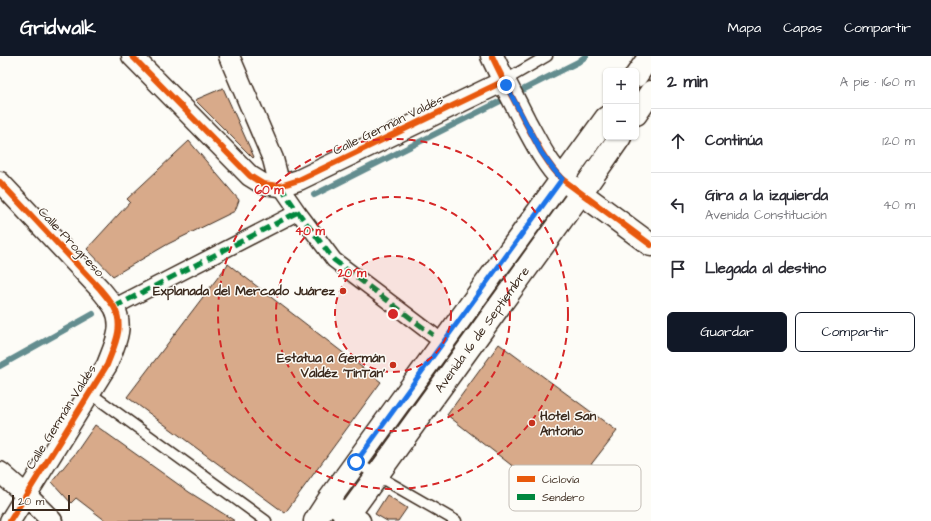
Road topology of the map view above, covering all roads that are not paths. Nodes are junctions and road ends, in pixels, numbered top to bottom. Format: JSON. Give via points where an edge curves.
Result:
{"nodes":[{"id":1,"x":132,"y":56,"type":"edge"},
{"id":2,"x":229,"y":56,"type":"edge"},
{"id":3,"x":492,"y":56,"type":"edge"},
{"id":4,"x":548,"y":56,"type":"edge"},
{"id":5,"x":650,"y":56,"type":"edge"},
{"id":6,"x":639,"y":72,"type":"edge"},
{"id":7,"x":505,"y":83,"type":"junction"},
{"id":8,"x":651,"y":92,"type":"edge"},
{"id":9,"x":639,"y":110,"type":"edge"},
{"id":10,"x":603,"y":122,"type":"edge"},
{"id":11,"x":618,"y":140,"type":"edge"},
{"id":12,"x":562,"y":179,"type":"junction"},
{"id":13,"x":0,"y":182,"type":"edge"},
{"id":14,"x":280,"y":186,"type":"junction"},
{"id":15,"x":581,"y":193,"type":"junction"},
{"id":16,"x":298,"y":212,"type":"junction"},
{"id":17,"x":651,"y":245,"type":"edge"},
{"id":18,"x":116,"y":314,"type":"junction"},
{"id":19,"x":433,"y":335,"type":"dead end"},
{"id":20,"x":90,"y":393,"type":"junction"},
{"id":21,"x":356,"y":462,"type":"junction"},
{"id":22,"x":0,"y":472,"type":"edge"},
{"id":23,"x":376,"y":476,"type":"junction"},
{"id":24,"x":26,"y":495,"type":"junction"},
{"id":25,"x":328,"y":502,"type":"junction"},
{"id":26,"x":350,"y":519,"type":"edge"},
{"id":27,"x":10,"y":521,"type":"edge"},
{"id":28,"x":52,"y":521,"type":"edge"},
{"id":29,"x":266,"y":521,"type":"edge"},
{"id":30,"x":315,"y":521,"type":"edge"},
{"id":31,"x":456,"y":521,"type":"edge"}],
"edges":[{"from":1,"to":14,"type":"street","via":[[250,176],[263,184]]},
{"from":2,"to":14,"type":"street","via":[[273,159]]},
{"from":3,"to":7,"type":"main road"},
{"from":4,"to":7,"type":"lane"},
{"from":5,"to":6,"type":"main road"},
{"from":7,"to":12,"type":"main road","via":[[541,152]]},
{"from":7,"to":14,"type":"street","name":"Calle Germán Valdés","via":[[299,180]]},
{"from":8,"to":9,"type":"main road"},
{"from":10,"to":12,"type":"main road","name":"Avenida 16 de Septiembre"},
{"from":11,"to":15,"type":"main road","name":"Avenida 16 de Septiembre"},
{"from":12,"to":15,"type":"main road"},
{"from":12,"to":21,"type":"main road","name":"Avenida 16 de Septiembre"},
{"from":13,"to":18,"type":"street","name":"Calle Progreso","via":[[100,289]]},
{"from":14,"to":16,"type":"street"},
{"from":15,"to":17,"type":"main road"},
{"from":15,"to":23,"type":"main road","name":"Avenida 16 de Septiembre"},
{"from":16,"to":18,"type":"street"},
{"from":16,"to":19,"type":"street","via":[[334,260]]},
{"from":18,"to":20,"type":"street","name":"Calle Germán Valdés","via":[[117,340],[107,365]]},
{"from":20,"to":24,"type":"street","name":"Calle Germán Valdés"},
{"from":20,"to":29,"type":"lane"},
{"from":21,"to":23,"type":"lane"},
{"from":21,"to":25,"type":"main road","name":"Avenida 16 de Septiembre"},
{"from":22,"to":24,"type":"street"},
{"from":23,"to":26,"type":"main road","name":"Avenida 16 de Septiembre"},
{"from":23,"to":31,"type":"lane"},
{"from":24,"to":27,"type":"street","name":"Calle Germán Valdés"},
{"from":24,"to":28,"type":"street"},
{"from":25,"to":26,"type":"street"},
{"from":25,"to":30,"type":"main road","name":"Avenida 16 de Septiembre"}]}
